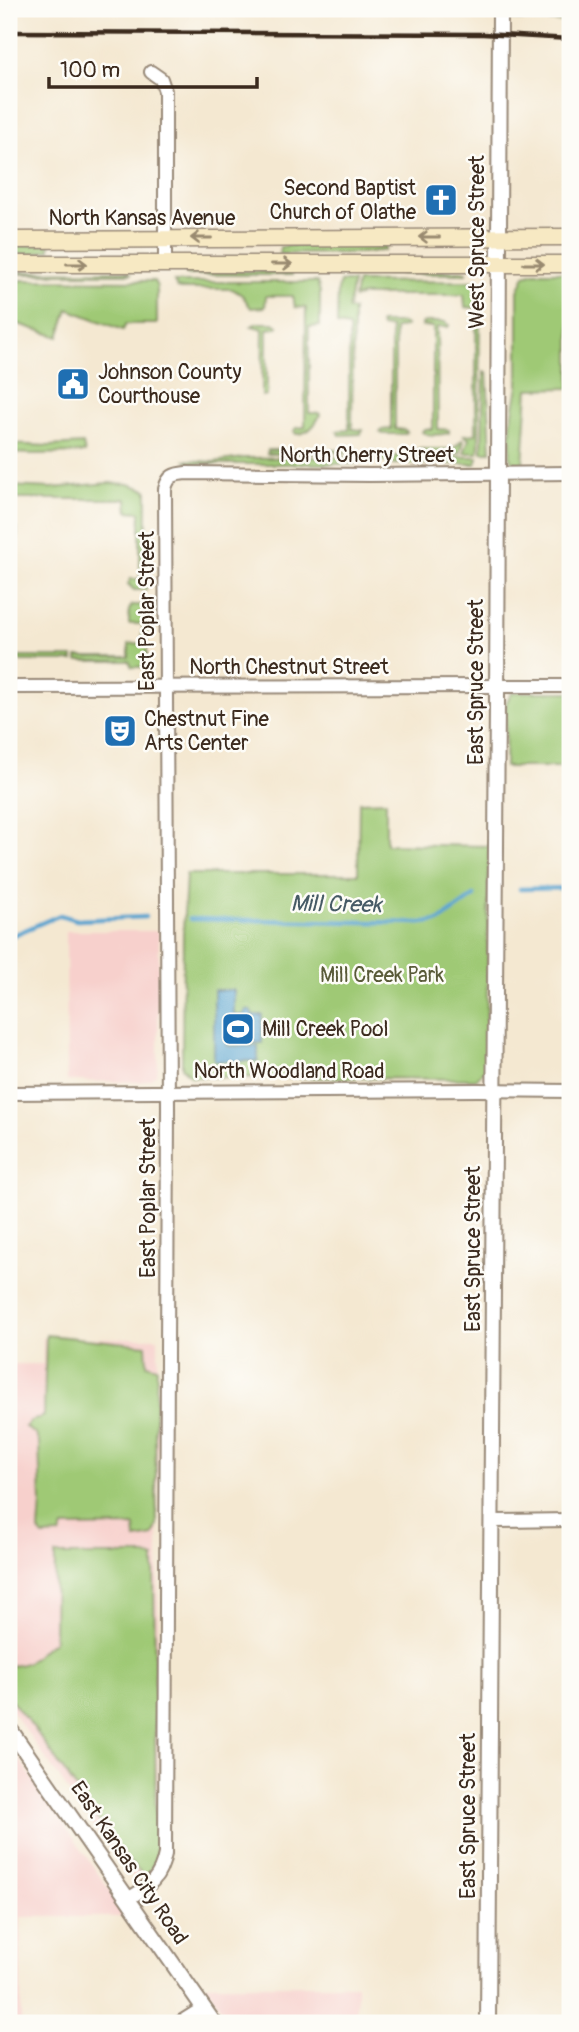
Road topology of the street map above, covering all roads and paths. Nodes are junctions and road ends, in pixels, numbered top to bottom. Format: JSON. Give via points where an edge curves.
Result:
{"nodes":[{"id":1,"x":500,"y":9,"type":"edge"},
{"id":2,"x":151,"y":72,"type":"dead end"},
{"id":3,"x":498,"y":237,"type":"junction"},
{"id":4,"x":570,"y":237,"type":"edge"},
{"id":5,"x":165,"y":238,"type":"junction"},
{"id":6,"x":9,"y":240,"type":"edge"},
{"id":7,"x":9,"y":264,"type":"edge"},
{"id":8,"x":165,"y":264,"type":"junction"},
{"id":9,"x":498,"y":264,"type":"junction"},
{"id":10,"x":570,"y":264,"type":"edge"},
{"id":11,"x":570,"y":473,"type":"edge"},
{"id":12,"x":498,"y":475,"type":"junction"},
{"id":13,"x":167,"y":482,"type":"joint"},
{"id":14,"x":166,"y":686,"type":"junction"},
{"id":15,"x":498,"y":686,"type":"junction"},
{"id":16,"x":570,"y":686,"type":"edge"},
{"id":17,"x":9,"y":687,"type":"edge"},
{"id":18,"x":495,"y":1090,"type":"junction"},
{"id":19,"x":168,"y":1091,"type":"junction"},
{"id":20,"x":570,"y":1091,"type":"edge"},
{"id":21,"x":9,"y":1093,"type":"edge"},
{"id":22,"x":570,"y":1520,"type":"edge"},
{"id":23,"x":492,"y":1521,"type":"junction"},
{"id":24,"x":9,"y":1728,"type":"edge"},
{"id":25,"x":128,"y":1899,"type":"junction"},
{"id":26,"x":203,"y":2008,"type":"junction"},
{"id":27,"x":179,"y":2023,"type":"edge"},
{"id":28,"x":214,"y":2023,"type":"edge"},
{"id":29,"x":488,"y":2023,"type":"edge"}],
"edges":[{"from":1,"to":3,"type":"street","name":"West Spruce Street"},
{"from":2,"to":5,"type":"street","via":[[161,79],[165,91]]},
{"from":3,"to":4,"type":"main road","name":"North Kansas Avenue"},
{"from":3,"to":5,"type":"main road","name":"North Kansas Avenue","one_way":true},
{"from":3,"to":9,"type":"street","name":"West Spruce Street"},
{"from":5,"to":6,"type":"main road","name":"North Kansas Avenue"},
{"from":5,"to":8,"type":"street"},
{"from":7,"to":8,"type":"main road","one_way":true},
{"from":8,"to":9,"type":"main road","one_way":true},
{"from":9,"to":10,"type":"main road","one_way":true},
{"from":9,"to":12,"type":"street","name":"West Spruce Street"},
{"from":11,"to":12,"type":"street","name":"North Cherry Street"},
{"from":12,"to":13,"type":"street","name":"North Cherry Street","via":[[186,472],[174,474]]},
{"from":12,"to":15,"type":"street","name":"East Spruce Street"},
{"from":13,"to":14,"type":"street","name":"East Poplar Street"},
{"from":14,"to":15,"type":"street","name":"North Chestnut Street"},
{"from":14,"to":17,"type":"street","name":"North Chestnut Street"},
{"from":14,"to":19,"type":"street","name":"East Poplar Street"},
{"from":15,"to":16,"type":"street","name":"North Chestnut Street"},
{"from":15,"to":18,"type":"street","name":"East Spruce Street"},
{"from":18,"to":19,"type":"street","name":"North Woodland Road"},
{"from":18,"to":20,"type":"street","name":"North Woodland Road"},
{"from":18,"to":23,"type":"street","name":"East Spruce Street"},
{"from":19,"to":21,"type":"street","name":"North Woodland Road"},
{"from":19,"to":25,"type":"street","name":"East Poplar Street","via":[[165,1854],[158,1877]]},
{"from":22,"to":23,"type":"street"},
{"from":23,"to":29,"type":"street","name":"East Spruce Street"},
{"from":24,"to":25,"type":"street","name":"East Kansas City Road"},
{"from":25,"to":26,"type":"street","name":"East Kansas City Road"},
{"from":26,"to":27,"type":"street"},
{"from":26,"to":28,"type":"street","name":"East Kansas City Road"}]}
